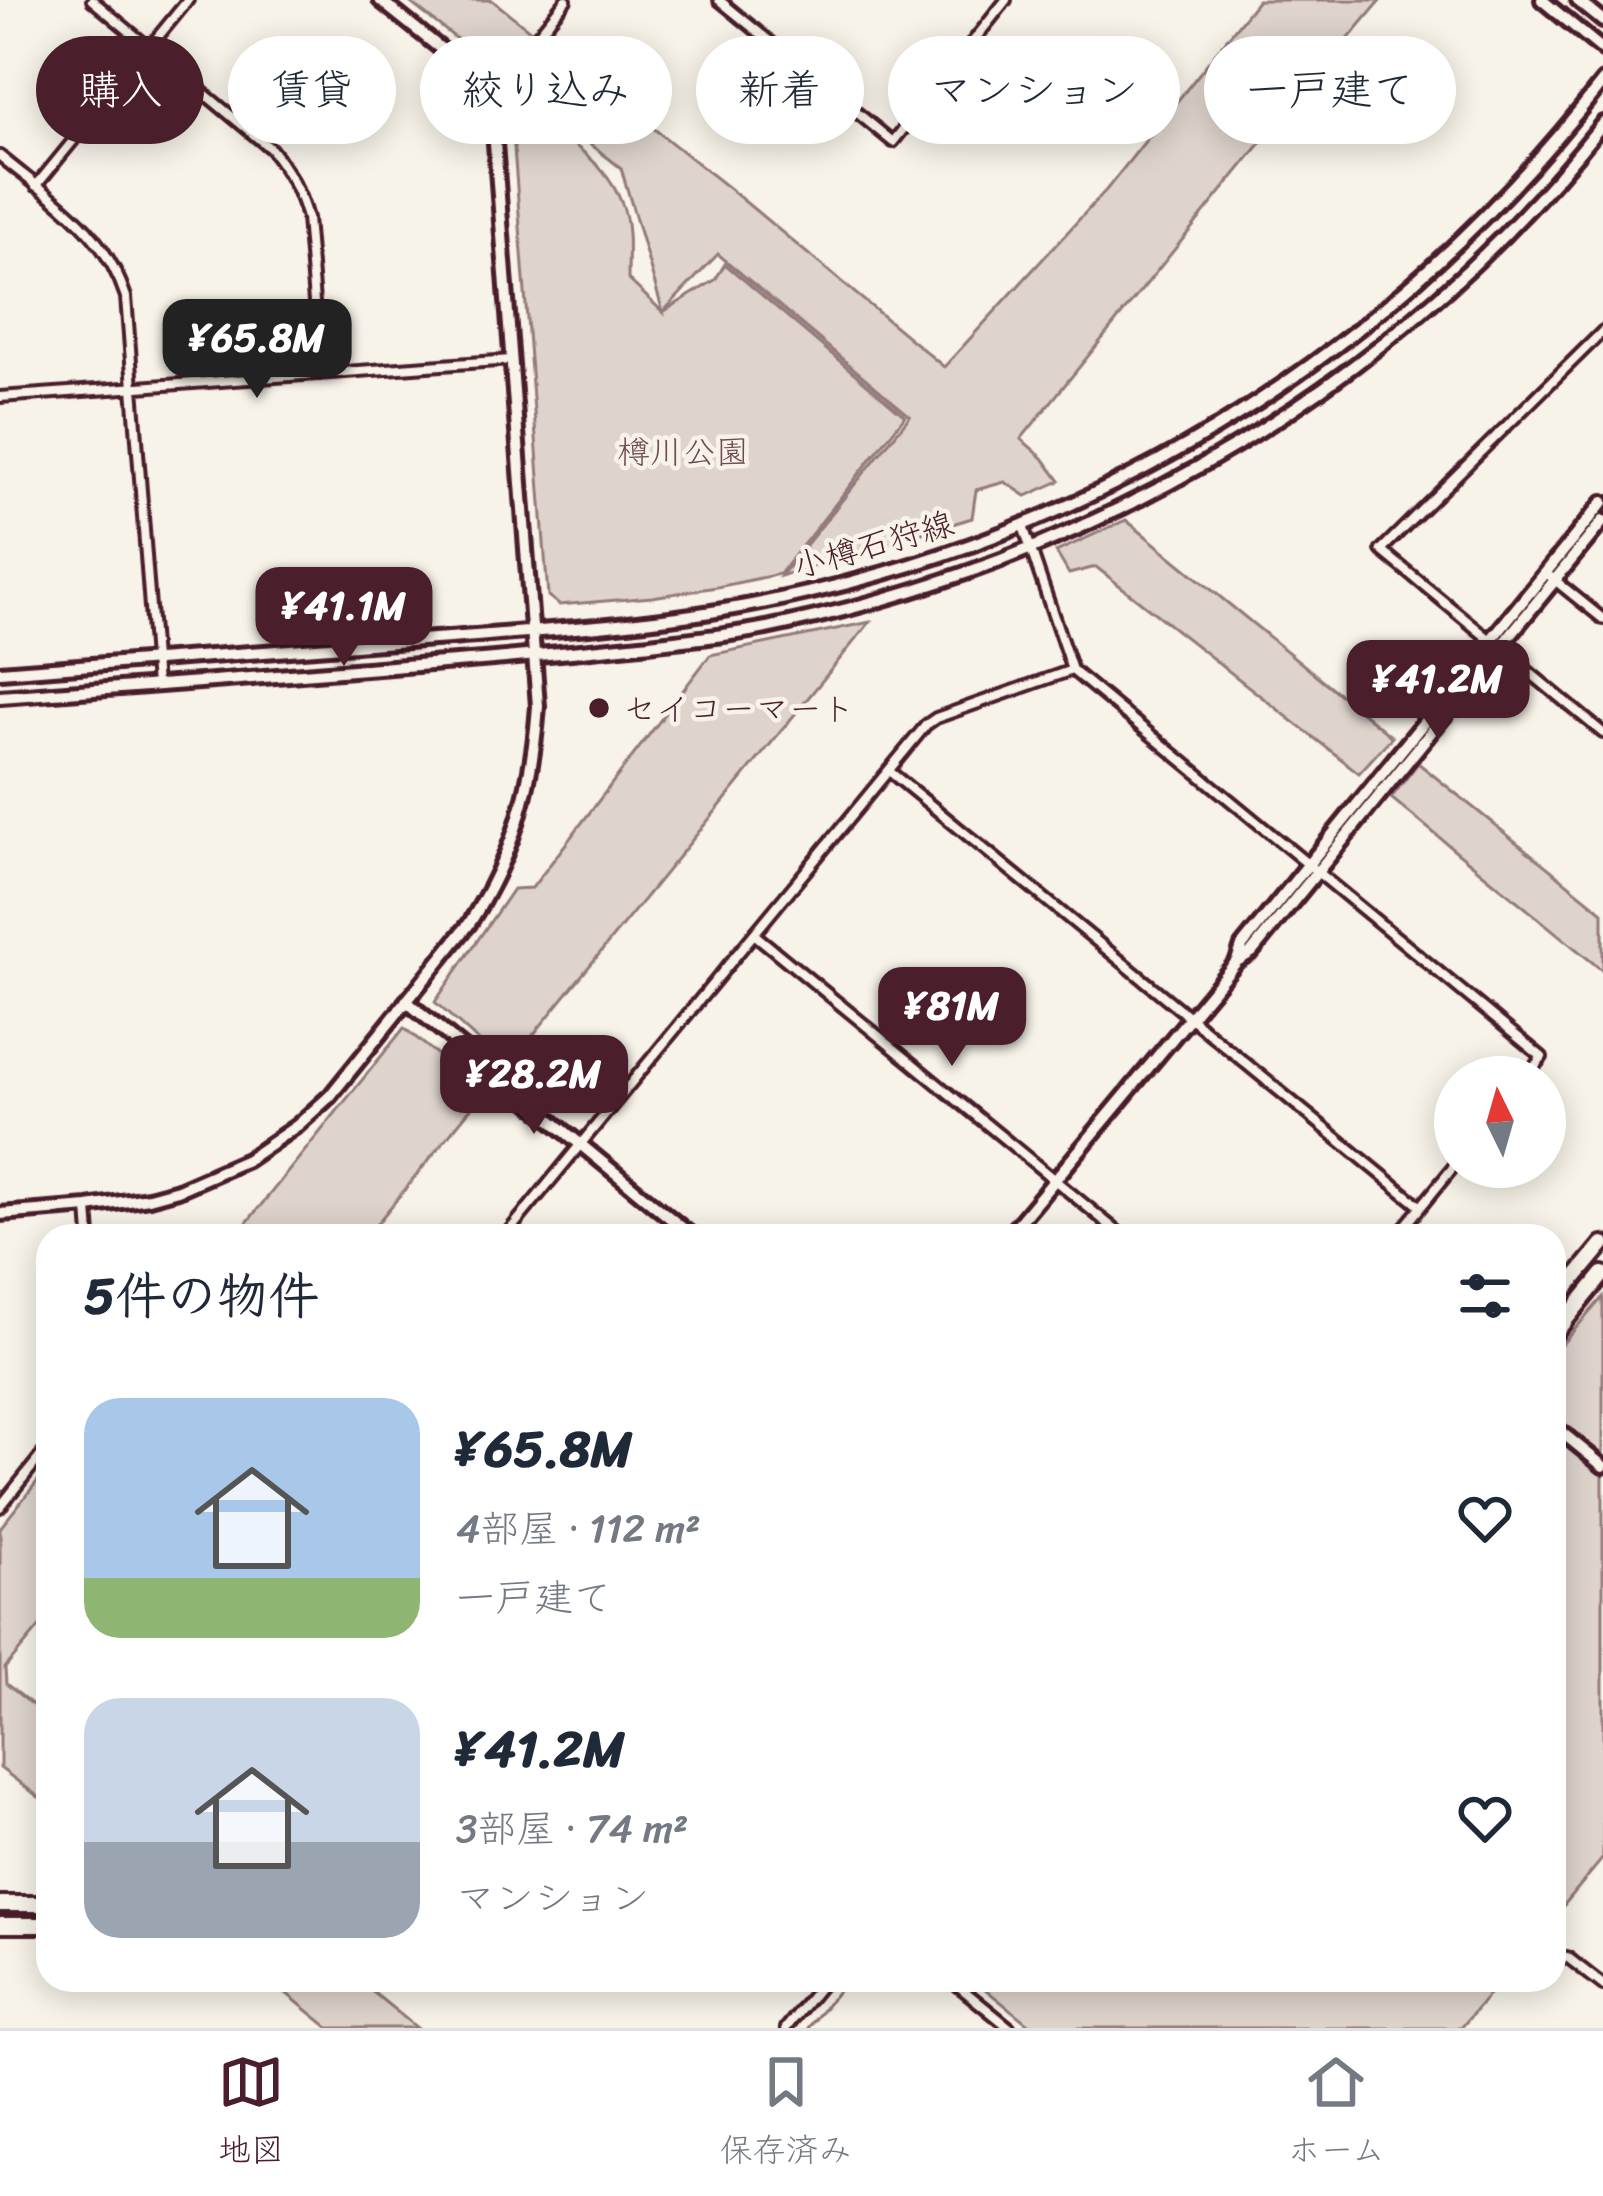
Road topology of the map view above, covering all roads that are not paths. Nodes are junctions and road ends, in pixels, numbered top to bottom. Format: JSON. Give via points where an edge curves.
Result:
{"nodes":[{"id":1,"x":92,"y":0,"type":"edge"},
{"id":2,"x":188,"y":0,"type":"edge"},
{"id":3,"x":380,"y":0,"type":"edge"},
{"id":4,"x":566,"y":0,"type":"edge"},
{"id":5,"x":719,"y":0,"type":"edge"},
{"id":6,"x":1006,"y":0,"type":"edge"},
{"id":7,"x":1542,"y":0,"type":"edge"},
{"id":8,"x":1577,"y":0,"type":"edge"},
{"id":9,"x":1603,"y":21,"type":"edge"},
{"id":10,"x":135,"y":36,"type":"edge"},
{"id":11,"x":157,"y":36,"type":"edge"},
{"id":12,"x":425,"y":36,"type":"edge"},
{"id":13,"x":537,"y":36,"type":"edge"},
{"id":14,"x":1603,"y":50,"type":"edge"},
{"id":15,"x":1603,"y":81,"type":"edge"},
{"id":16,"x":204,"y":93,"type":"edge"},
{"id":17,"x":1603,"y":123,"type":"edge"},
{"id":18,"x":70,"y":144,"type":"edge"},
{"id":19,"x":494,"y":144,"type":"edge"},
{"id":20,"x":0,"y":156,"type":"edge"},
{"id":21,"x":36,"y":186,"type":"junction"},
{"id":22,"x":1603,"y":331,"type":"edge"},
{"id":23,"x":512,"y":360,"type":"junction"},
{"id":24,"x":320,"y":374,"type":"junction"},
{"id":25,"x":134,"y":388,"type":"junction"},
{"id":26,"x":0,"y":397,"type":"edge"},
{"id":27,"x":1602,"y":507,"type":"edge"},
{"id":28,"x":1603,"y":521,"type":"edge"},
{"id":29,"x":1023,"y":526,"type":"junction"},
{"id":30,"x":1029,"y":550,"type":"junction"},
{"id":31,"x":1551,"y":576,"type":"junction"},
{"id":32,"x":1603,"y":619,"type":"edge"},
{"id":33,"x":531,"y":632,"type":"junction"},
{"id":34,"x":1495,"y":645,"type":"junction"},
{"id":35,"x":534,"y":656,"type":"junction"},
{"id":36,"x":154,"y":660,"type":"junction"},
{"id":37,"x":1072,"y":670,"type":"junction"},
{"id":38,"x":0,"y":672,"type":"edge"},
{"id":39,"x":156,"y":685,"type":"junction"},
{"id":40,"x":0,"y":697,"type":"edge"},
{"id":41,"x":1603,"y":733,"type":"edge"},
{"id":42,"x":889,"y":771,"type":"junction"},
{"id":43,"x":1314,"y":867,"type":"junction"},
{"id":44,"x":754,"y":934,"type":"junction"},
{"id":45,"x":406,"y":1001,"type":"junction"},
{"id":46,"x":1190,"y":1018,"type":"junction"},
{"id":47,"x":1541,"y":1056,"type":"edge"},
{"id":48,"x":581,"y":1145,"type":"junction"},
{"id":49,"x":1054,"y":1181,"type":"junction"},
{"id":50,"x":1436,"y":1188,"type":"edge"},
{"id":51,"x":88,"y":1208,"type":"junction"},
{"id":52,"x":1420,"y":1208,"type":"junction"},
{"id":53,"x":0,"y":1214,"type":"edge"},
{"id":54,"x":89,"y":1224,"type":"edge"},
{"id":55,"x":516,"y":1224,"type":"edge"},
{"id":56,"x":677,"y":1224,"type":"edge"},
{"id":57,"x":1018,"y":1224,"type":"edge"},
{"id":58,"x":1108,"y":1224,"type":"edge"},
{"id":59,"x":1407,"y":1224,"type":"edge"},
{"id":60,"x":1603,"y":1244,"type":"edge"},
{"id":61,"x":1603,"y":1274,"type":"edge"},
{"id":62,"x":1566,"y":1289,"type":"edge"},
{"id":63,"x":1566,"y":1319,"type":"edge"},
{"id":64,"x":1566,"y":1436,"type":"edge"},
{"id":65,"x":36,"y":1462,"type":"edge"},
{"id":66,"x":1603,"y":1466,"type":"edge"},
{"id":67,"x":0,"y":1507,"type":"edge"},
{"id":68,"x":0,"y":1904,"type":"edge"},
{"id":69,"x":36,"y":1904,"type":"edge"},
{"id":70,"x":0,"y":1925,"type":"edge"},
{"id":71,"x":36,"y":1925,"type":"edge"},
{"id":72,"x":1567,"y":1957,"type":"dead end"},
{"id":73,"x":1603,"y":1985,"type":"edge"},
{"id":74,"x":816,"y":1992,"type":"edge"},
{"id":75,"x":966,"y":1992,"type":"edge"},
{"id":76,"x":786,"y":2028,"type":"edge"},
{"id":77,"x":1010,"y":2028,"type":"edge"}],
"edges":[{"from":1,"to":10,"type":"street"},
{"from":2,"to":11,"type":"street"},
{"from":3,"to":12,"type":"main road"},
{"from":4,"to":13,"type":"street"},
{"from":5,"to":6,"type":"street","via":[[893,142]]},
{"from":7,"to":14,"type":"main road"},
{"from":8,"to":9,"type":"main road"},
{"from":15,"to":29,"type":"main road","name":"小樽石狩線","via":[[1461,242],[1387,308],[1213,431]]},
{"from":16,"to":24,"type":"street","via":[[271,149],[295,184],[307,218]]},
{"from":17,"to":30,"type":"main road","name":"小樽石狩線","via":[[1472,267],[1347,372],[1188,476]]},
{"from":18,"to":21,"type":"street"},
{"from":19,"to":23,"type":"main road"},
{"from":20,"to":21,"type":"street"},
{"from":21,"to":25,"type":"street","via":[[99,241],[120,279]]},
{"from":22,"to":34,"type":"street","via":[[1382,550]]},
{"from":23,"to":24,"type":"street"},
{"from":23,"to":33,"type":"main road"},
{"from":24,"to":25,"type":"street"},
{"from":25,"to":26,"type":"street"},
{"from":25,"to":36,"type":"street"},
{"from":27,"to":31,"type":"main road"},
{"from":28,"to":31,"type":"main road"},
{"from":29,"to":30,"type":"street"},
{"from":29,"to":33,"type":"main road","name":"小樽石狩線","via":[[786,598],[655,622]]},
{"from":30,"to":35,"type":"main road","name":"小樽石狩線","via":[[782,625]]},
{"from":30,"to":37,"type":"street"},
{"from":31,"to":32,"type":"street"},
{"from":31,"to":34,"type":"main road"},
{"from":33,"to":35,"type":"main road"},
{"from":33,"to":36,"type":"main road","name":"小樽石狩線"},
{"from":34,"to":41,"type":"street"},
{"from":34,"to":43,"type":"main road"},
{"from":35,"to":39,"type":"main road","name":"小樽石狩線"},
{"from":35,"to":45,"type":"main road","via":[[535,744],[520,824],[479,909]]},
{"from":36,"to":38,"type":"main road","name":"小樽石狩線"},
{"from":36,"to":39,"type":"street"},
{"from":37,"to":42,"type":"street","via":[[936,718]]},
{"from":37,"to":43,"type":"street"},
{"from":39,"to":40,"type":"main road","name":"小樽石狩線"},
{"from":42,"to":44,"type":"street"},
{"from":42,"to":46,"type":"street"},
{"from":43,"to":46,"type":"main road"},
{"from":43,"to":47,"type":"street"},
{"from":44,"to":48,"type":"street"},
{"from":44,"to":49,"type":"street"},
{"from":45,"to":48,"type":"main road"},
{"from":45,"to":51,"type":"main road","via":[[330,1096],[258,1153],[178,1190]]},
{"from":46,"to":49,"type":"main road"},
{"from":46,"to":52,"type":"street"},
{"from":48,"to":55,"type":"street"},
{"from":48,"to":56,"type":"main road"},
{"from":49,"to":57,"type":"main road"},
{"from":49,"to":58,"type":"street"},
{"from":50,"to":52,"type":"street"},
{"from":51,"to":53,"type":"main road"},
{"from":51,"to":54,"type":"street"},
{"from":52,"to":59,"type":"street"},
{"from":60,"to":62,"type":"highway"},
{"from":61,"to":63,"type":"highway"},
{"from":64,"to":66,"type":"main road"},
{"from":65,"to":67,"type":"street"},
{"from":68,"to":69,"type":"highway"},
{"from":70,"to":71,"type":"highway"},
{"from":72,"to":73,"type":"street"},
{"from":74,"to":76,"type":"street"},
{"from":75,"to":77,"type":"street"}]}
